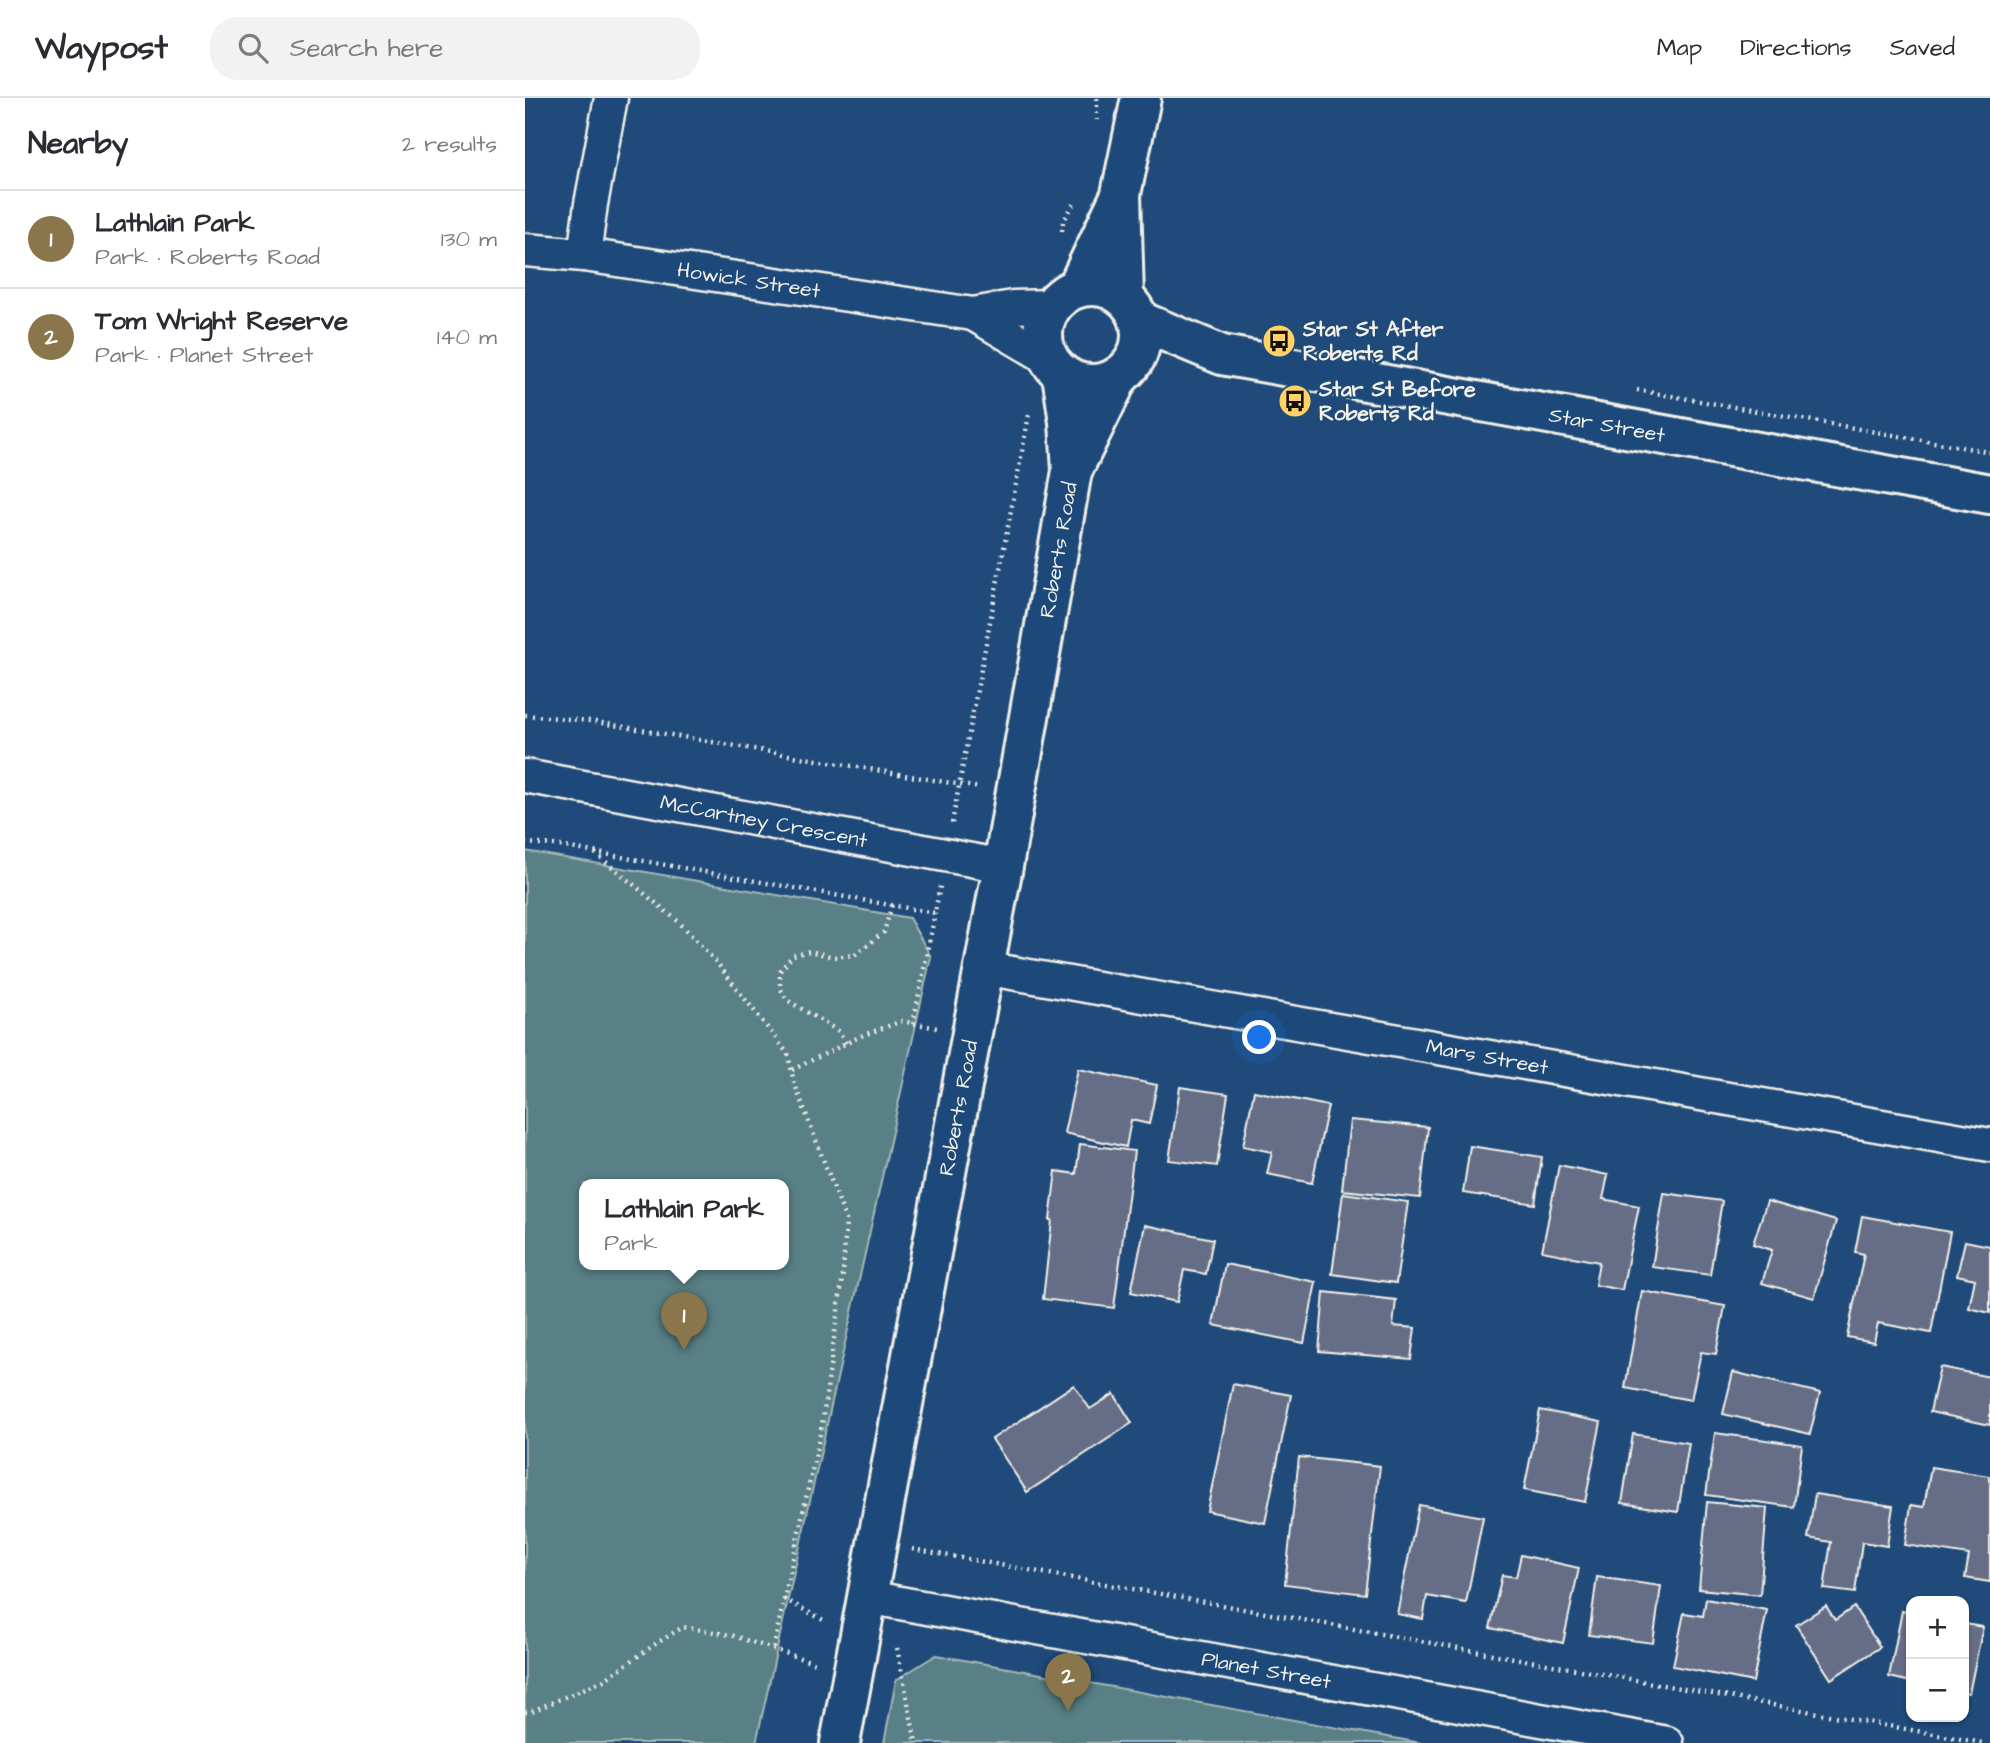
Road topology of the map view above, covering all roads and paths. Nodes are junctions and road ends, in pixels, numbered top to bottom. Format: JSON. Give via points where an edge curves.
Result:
{"nodes":[{"id":1,"x":611,"y":98,"type":"edge"},
{"id":2,"x":1141,"y":98,"type":"edge"},
{"id":3,"x":1121,"y":194,"type":"junction"},
{"id":4,"x":525,"y":250,"type":"edge"},
{"id":5,"x":584,"y":255,"type":"junction"},
{"id":6,"x":1065,"y":297,"type":"junction"},
{"id":7,"x":1132,"y":309,"type":"junction"},
{"id":8,"x":973,"y":314,"type":"junction"},
{"id":9,"x":1222,"y":355,"type":"junction"},
{"id":10,"x":1055,"y":366,"type":"junction"},
{"id":11,"x":1125,"y":371,"type":"junction"},
{"id":12,"x":1637,"y":390,"type":"dead end"},
{"id":13,"x":1030,"y":414,"type":"dead end"},
{"id":14,"x":1990,"y":452,"type":"edge"},
{"id":15,"x":1072,"y":471,"type":"junction"},
{"id":16,"x":1990,"y":494,"type":"edge"},
{"id":17,"x":525,"y":715,"type":"edge"},
{"id":18,"x":525,"y":776,"type":"edge"},
{"id":19,"x":960,"y":785,"type":"junction"},
{"id":20,"x":525,"y":843,"type":"edge"},
{"id":21,"x":594,"y":853,"type":"junction"},
{"id":22,"x":946,"y":855,"type":"junction"},
{"id":23,"x":1003,"y":866,"type":"junction"},
{"id":24,"x":892,"y":905,"type":"junction"},
{"id":25,"x":936,"y":913,"type":"junction"},
{"id":26,"x":984,"y":968,"type":"junction"},
{"id":27,"x":913,"y":1024,"type":"junction"},
{"id":28,"x":935,"y":1028,"type":"dead end"},
{"id":29,"x":846,"y":1043,"type":"junction"},
{"id":30,"x":792,"y":1070,"type":"junction"},
{"id":31,"x":1990,"y":1145,"type":"edge"},
{"id":32,"x":877,"y":1543,"type":"junction"},
{"id":33,"x":867,"y":1597,"type":"junction"},
{"id":34,"x":784,"y":1599,"type":"junction"},
{"id":35,"x":828,"y":1623,"type":"dead end"},
{"id":36,"x":896,"y":1646,"type":"dead end"},
{"id":37,"x":773,"y":1650,"type":"junction"},
{"id":38,"x":853,"y":1676,"type":"junction"},
{"id":39,"x":525,"y":1712,"type":"edge"},
{"id":40,"x":840,"y":1743,"type":"edge"},
{"id":41,"x":916,"y":1743,"type":"edge"},
{"id":42,"x":1667,"y":1743,"type":"edge"},
{"id":43,"x":1983,"y":1743,"type":"edge"}],
"edges":[{"from":1,"to":5,"type":"street"},
{"from":2,"to":3,"type":"main road"},
{"from":3,"to":6,"type":"main road"},
{"from":3,"to":7,"type":"main road"},
{"from":4,"to":5,"type":"street","name":"Howick Street"},
{"from":5,"to":8,"type":"street","name":"Howick Street"},
{"from":6,"to":7,"type":"main road","via":[[1094,285],[1110,288]]},
{"from":6,"to":8,"type":"street","name":"Howick Street"},
{"from":6,"to":10,"type":"main road","via":[[1046,318],[1043,331],[1044,345]]},
{"from":7,"to":9,"type":"main road","name":"Star Street"},
{"from":7,"to":11,"type":"main road","via":[[1142,336],[1139,352]]},
{"from":8,"to":10,"type":"street","name":"Howick Street"},
{"from":9,"to":11,"type":"main road","name":"Star Street"},
{"from":9,"to":16,"type":"main road","name":"Star Street"},
{"from":10,"to":11,"type":"main road","via":[[1076,381],[1090,384],[1105,383]]},
{"from":10,"to":15,"type":"main road","name":"Roberts Road","via":[[1069,422]]},
{"from":11,"to":15,"type":"main road","name":"Roberts Road"},
{"from":12,"to":14,"type":"path"},
{"from":13,"to":19,"type":"path"},
{"from":15,"to":23,"type":"main road","name":"Roberts Road"},
{"from":17,"to":19,"type":"path","via":[[590,721]]},
{"from":18,"to":22,"type":"street","name":"McCartney Crescent"},
{"from":19,"to":22,"type":"path"},
{"from":20,"to":21,"type":"path"},
{"from":21,"to":24,"type":"path"},
{"from":21,"to":30,"type":"path","via":[[679,922],[717,963],[788,1054]]},
{"from":22,"to":23,"type":"street","name":"McCartney Crescent"},
{"from":22,"to":25,"type":"path"},
{"from":23,"to":26,"type":"main road","name":"Roberts Road"},
{"from":24,"to":25,"type":"path"},
{"from":24,"to":29,"type":"path","via":[[884,932],[855,955],[834,957],[810,951],[793,956],[781,971],[780,988],[786,1000],[838,1031]]},
{"from":25,"to":27,"type":"path"},
{"from":26,"to":31,"type":"street","name":"Mars Street"},
{"from":26,"to":32,"type":"main road","name":"Roberts Road"},
{"from":27,"to":28,"type":"path"},
{"from":27,"to":29,"type":"path","via":[[902,1021]]},
{"from":29,"to":30,"type":"path"},
{"from":30,"to":34,"type":"path","via":[[846,1220],[822,1425]]},
{"from":32,"to":33,"type":"main road","name":"Roberts Road"},
{"from":32,"to":43,"type":"path"},
{"from":33,"to":38,"type":"main road","name":"Roberts Road"},
{"from":33,"to":42,"type":"street","name":"Planet Street"},
{"from":34,"to":35,"type":"path"},
{"from":34,"to":37,"type":"path"},
{"from":36,"to":41,"type":"path"},
{"from":37,"to":38,"type":"path"},
{"from":37,"to":39,"type":"path","via":[[731,1635],[683,1627],[604,1680]]},
{"from":38,"to":40,"type":"main road","name":"Roberts Road"}]}
